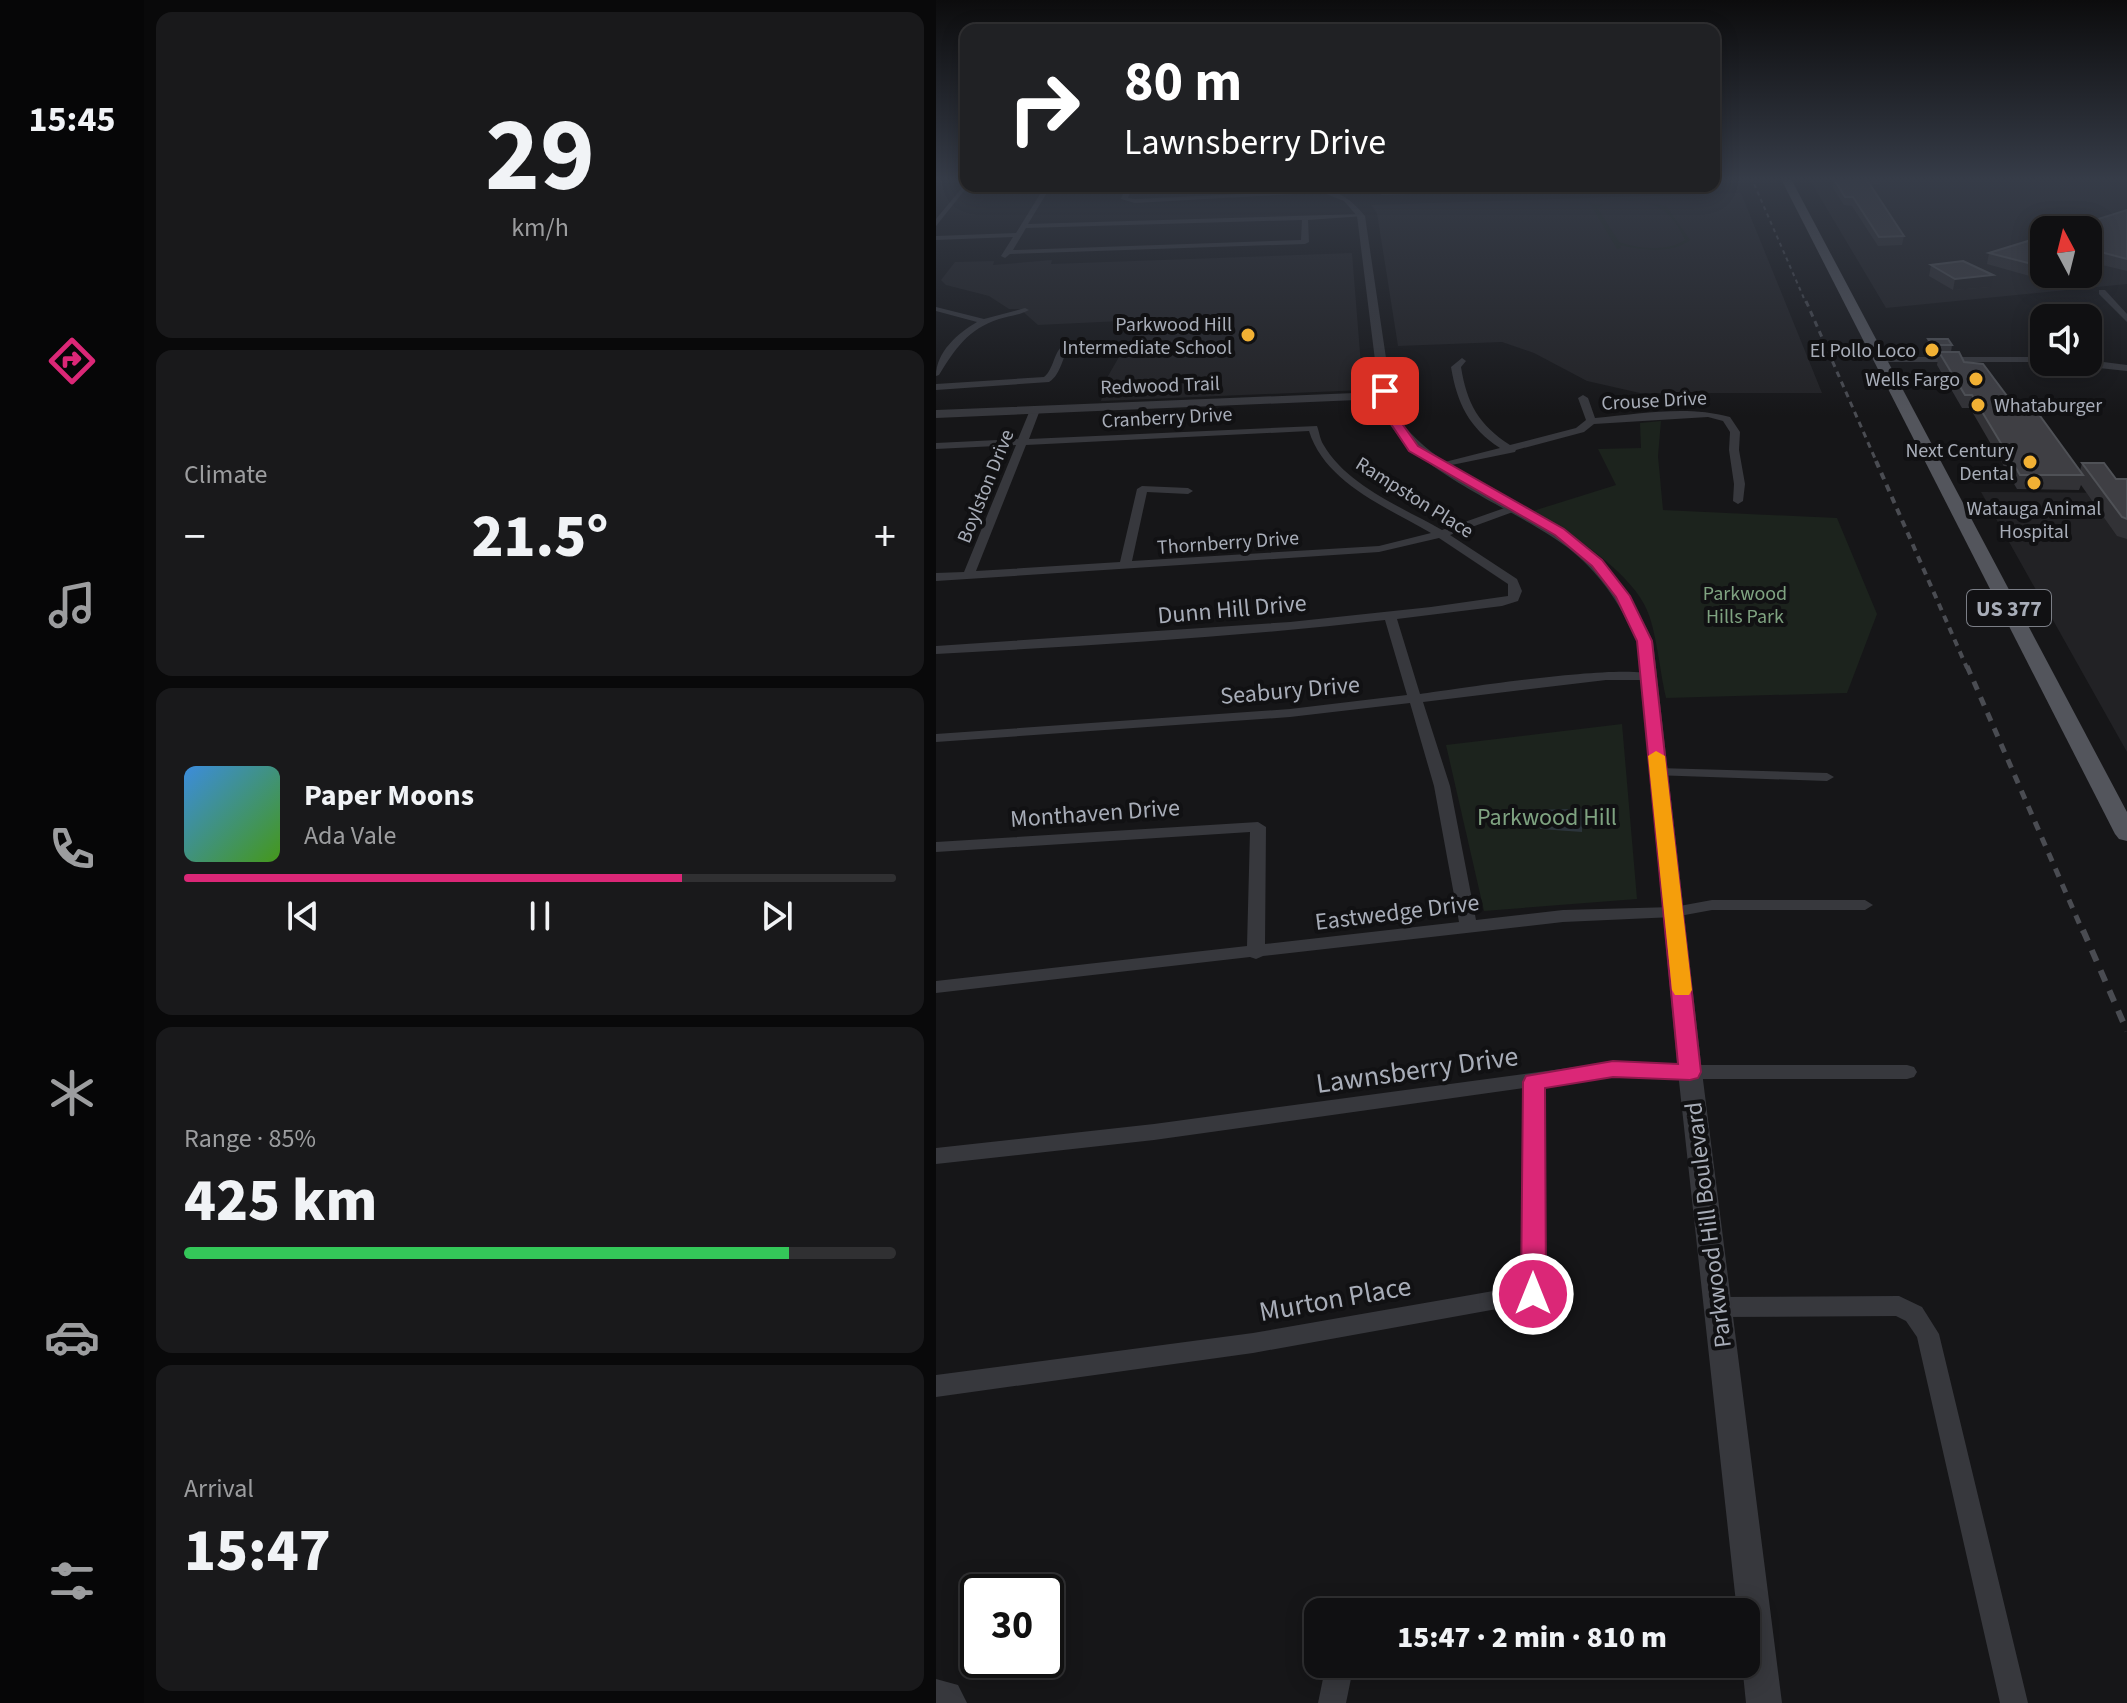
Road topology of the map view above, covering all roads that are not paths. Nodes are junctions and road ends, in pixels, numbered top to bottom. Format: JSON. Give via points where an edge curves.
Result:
{"nodes":[{"id":1,"x":1366,"y":256,"type":"edge"},
{"id":2,"x":1826,"y":256,"type":"edge"},
{"id":3,"x":2102,"y":292,"type":"dead end"},
{"id":4,"x":936,"y":309,"type":"edge"},
{"id":5,"x":1025,"y":310,"type":"dead end"},
{"id":6,"x":2127,"y":319,"type":"edge"},
{"id":7,"x":984,"y":321,"type":"junction"},
{"id":8,"x":1067,"y":346,"type":"dead end"},
{"id":9,"x":1880,"y":360,"type":"junction"},
{"id":10,"x":2030,"y":360,"type":"edge"},
{"id":11,"x":1462,"y":361,"type":"dead end"},
{"id":12,"x":2102,"y":365,"type":"edge"},
{"id":13,"x":2127,"y":368,"type":"edge"},
{"id":14,"x":936,"y":373,"type":"edge"},
{"id":15,"x":936,"y":387,"type":"edge"},
{"id":16,"x":1385,"y":395,"type":"junction"},
{"id":17,"x":1583,"y":398,"type":"dead end"},
{"id":18,"x":1035,"y":410,"type":"junction"},
{"id":19,"x":936,"y":414,"type":"edge"},
{"id":20,"x":1591,"y":421,"type":"junction"},
{"id":21,"x":1313,"y":428,"type":"joint"},
{"id":22,"x":1022,"y":442,"type":"junction"},
{"id":23,"x":936,"y":446,"type":"edge"},
{"id":24,"x":1508,"y":451,"type":"junction"},
{"id":25,"x":1446,"y":469,"type":"junction"},
{"id":26,"x":1188,"y":491,"type":"dead end"},
{"id":27,"x":1738,"y":501,"type":"dead end"},
{"id":28,"x":1517,"y":507,"type":"junction"},
{"id":29,"x":1441,"y":534,"type":"junction"},
{"id":30,"x":1125,"y":567,"type":"junction"},
{"id":31,"x":968,"y":576,"type":"junction"},
{"id":32,"x":936,"y":577,"type":"edge"},
{"id":33,"x":1513,"y":582,"type":"joint"},
{"id":34,"x":1390,"y":617,"type":"junction"},
{"id":35,"x":937,"y":652,"type":"edge"},
{"id":36,"x":1647,"y":676,"type":"junction"},
{"id":37,"x":1415,"y":699,"type":"junction"},
{"id":38,"x":936,"y":738,"type":"edge"},
{"id":39,"x":1658,"y":772,"type":"junction"},
{"id":40,"x":1827,"y":777,"type":"dead end"},
{"id":41,"x":2127,"y":834,"type":"edge"},
{"id":42,"x":936,"y":847,"type":"edge"},
{"id":43,"x":1865,"y":905,"type":"dead end"},
{"id":44,"x":1674,"y":912,"type":"junction"},
{"id":45,"x":1469,"y":928,"type":"junction"},
{"id":46,"x":1256,"y":953,"type":"junction"},
{"id":47,"x":936,"y":987,"type":"edge"},
{"id":48,"x":1690,"y":1072,"type":"junction"},
{"id":49,"x":1907,"y":1072,"type":"dead end"},
{"id":50,"x":1534,"y":1082,"type":"junction"},
{"id":51,"x":936,"y":1156,"type":"edge"},
{"id":52,"x":1718,"y":1307,"type":"junction"},
{"id":53,"x":936,"y":1386,"type":"edge"},
{"id":54,"x":1749,"y":1598,"type":"edge"},
{"id":55,"x":1760,"y":1677,"type":"edge"},
{"id":56,"x":1337,"y":1678,"type":"edge"},
{"id":57,"x":936,"y":1693,"type":"edge"},
{"id":58,"x":953,"y":1703,"type":"edge"},
{"id":59,"x":1332,"y":1703,"type":"edge"},
{"id":60,"x":1764,"y":1703,"type":"edge"},
{"id":61,"x":2014,"y":1703,"type":"edge"}],
"edges":[{"from":1,"to":16,"type":"street","name":"Parkwood Hill Boulevard"},
{"from":2,"to":9,"type":"main road","number":"US 377"},
{"from":3,"to":6,"type":"street"},
{"from":4,"to":7,"type":"street"},
{"from":5,"to":7,"type":"street"},
{"from":7,"to":14,"type":"street","via":[[955,340]]},
{"from":8,"to":15,"type":"street","via":[[1046,380]]},
{"from":9,"to":10,"type":"street"},
{"from":9,"to":41,"type":"main road","number":"US 377"},
{"from":11,"to":24,"type":"street","via":[[1456,367],[1470,418]]},
{"from":12,"to":13,"type":"street"},
{"from":16,"to":18,"type":"street","name":"Redwood Trail"},
{"from":16,"to":25,"type":"street","name":"Parkwood Hill Boulevard","via":[[1400,432]]},
{"from":17,"to":20,"type":"street"},
{"from":18,"to":19,"type":"street","name":"Redwood Trail"},
{"from":18,"to":22,"type":"street","name":"Boylston Drive"},
{"from":20,"to":24,"type":"street","via":[[1565,436]]},
{"from":20,"to":27,"type":"street","name":"Crouse Drive","via":[[1679,414],[1727,419],[1735,432]]},
{"from":21,"to":22,"type":"street","name":"Cranberry Drive"},
{"from":21,"to":29,"type":"street","name":"Rampston Place","via":[[1322,451],[1342,473]]},
{"from":22,"to":23,"type":"street","name":"Cranberry Drive"},
{"from":22,"to":31,"type":"street","name":"Boylston Drive"},
{"from":24,"to":25,"type":"street"},
{"from":25,"to":28,"type":"street","name":"Parkwood Hill Boulevard"},
{"from":26,"to":30,"type":"street","via":[[1142,489]]},
{"from":28,"to":29,"type":"street","name":"Thornberry Drive"},
{"from":28,"to":36,"type":"street","name":"Parkwood Hill Boulevard","via":[[1560,532],[1609,577],[1637,620],[1645,641]]},
{"from":29,"to":30,"type":"street","name":"Thornberry Drive","via":[[1379,549]]},
{"from":29,"to":33,"type":"street","name":"Rampston Place"},
{"from":30,"to":31,"type":"street","name":"Thornberry Drive"},
{"from":31,"to":32,"type":"street","name":"Thornberry Drive"},
{"from":33,"to":34,"type":"street","name":"Dunn Hill Drive","via":[[1514,598],[1502,602]]},
{"from":34,"to":35,"type":"street","name":"Dunn Hill Drive"},
{"from":34,"to":37,"type":"street"},
{"from":36,"to":37,"type":"street","name":"Seabury Drive","via":[[1606,676]]},
{"from":36,"to":39,"type":"street","name":"Parkwood Hill Boulevard"},
{"from":37,"to":38,"type":"street","name":"Seabury Drive"},
{"from":37,"to":45,"type":"street","via":[[1442,786]]},
{"from":39,"to":40,"type":"street"},
{"from":39,"to":44,"type":"street","name":"Parkwood Hill Boulevard"},
{"from":42,"to":46,"type":"street","name":"Monthaven Drive","via":[[1258,827]]},
{"from":43,"to":44,"type":"street","name":"Eastwedge Drive","via":[[1712,905]]},
{"from":44,"to":45,"type":"street","name":"Eastwedge Drive","via":[[1563,916]]},
{"from":44,"to":48,"type":"street","name":"Parkwood Hill Boulevard"},
{"from":45,"to":46,"type":"street","name":"Eastwedge Drive"},
{"from":46,"to":47,"type":"street","name":"Eastwedge Drive"},
{"from":48,"to":49,"type":"street","name":"Lawnsberry Drive"},
{"from":48,"to":50,"type":"street","name":"Lawnsberry Drive","via":[[1613,1069]]},
{"from":48,"to":52,"type":"street","name":"Parkwood Hill Boulevard"},
{"from":50,"to":51,"type":"street","name":"Lawnsberry Drive"},
{"from":50,"to":53,"type":"street","name":"Murton Place","via":[[1533,1294],[1253,1343]]},
{"from":52,"to":54,"type":"street","name":"Parkwood Hill Boulevard"},
{"from":52,"to":61,"type":"street","via":[[1899,1306],[1914,1314],[1928,1334]]},
{"from":55,"to":60,"type":"street","name":"Parkwood Hill Boulevard"},
{"from":56,"to":59,"type":"street"},
{"from":57,"to":58,"type":"street","via":[[948,1695]]}]}
